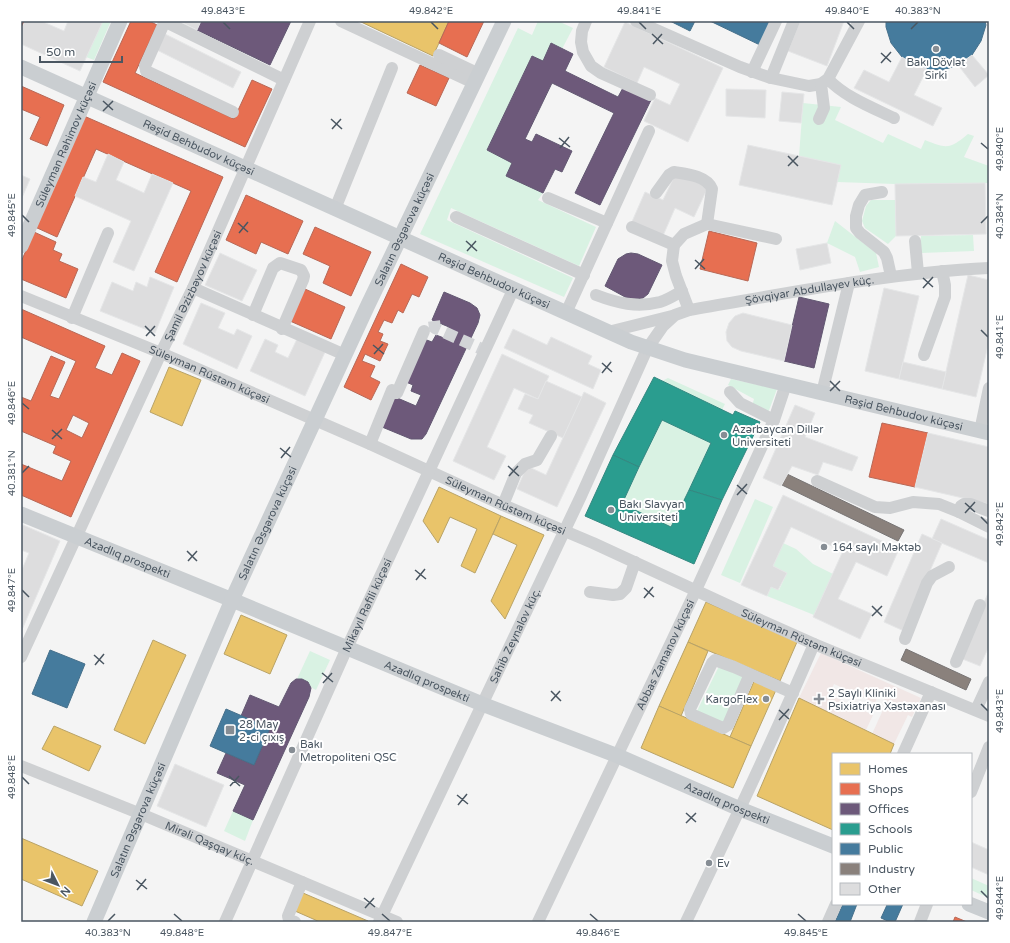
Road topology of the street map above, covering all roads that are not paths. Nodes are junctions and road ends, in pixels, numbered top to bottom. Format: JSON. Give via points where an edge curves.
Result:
{"nodes":[{"id":1,"x":120,"y":21,"type":"edge"},
{"id":2,"x":165,"y":21,"type":"edge"},
{"id":3,"x":310,"y":21,"type":"edge"},
{"id":4,"x":341,"y":21,"type":"edge"},
{"id":5,"x":504,"y":21,"type":"edge"},
{"id":6,"x":586,"y":21,"type":"edge"},
{"id":7,"x":776,"y":21,"type":"edge"},
{"id":8,"x":794,"y":21,"type":"edge"},
{"id":9,"x":859,"y":21,"type":"edge"},
{"id":10,"x":644,"y":23,"type":"edge"},
{"id":11,"x":440,"y":55,"type":"dead end"},
{"id":12,"x":21,"y":67,"type":"edge"},
{"id":13,"x":392,"y":68,"type":"dead end"},
{"id":14,"x":752,"y":72,"type":"junction"},
{"id":15,"x":476,"y":78,"type":"junction"},
{"id":16,"x":771,"y":78,"type":"junction"},
{"id":17,"x":284,"y":80,"type":"junction"},
{"id":18,"x":824,"y":82,"type":"junction"},
{"id":19,"x":650,"y":95,"type":"dead end"},
{"id":20,"x":86,"y":97,"type":"junction"},
{"id":21,"x":233,"y":112,"type":"dead end"},
{"id":22,"x":894,"y":118,"type":"dead end"},
{"id":23,"x":819,"y":119,"type":"dead end"},
{"id":24,"x":649,"y":131,"type":"dead end"},
{"id":25,"x":245,"y":168,"type":"junction"},
{"id":26,"x":882,"y":192,"type":"dead end"},
{"id":27,"x":656,"y":193,"type":"dead end"},
{"id":28,"x":548,"y":198,"type":"dead end"},
{"id":29,"x":335,"y":209,"type":"junction"},
{"id":30,"x":456,"y":217,"type":"dead end"},
{"id":31,"x":607,"y":223,"type":"junction"},
{"id":32,"x":707,"y":224,"type":"junction"},
{"id":33,"x":632,"y":226,"type":"dead end"},
{"id":34,"x":108,"y":233,"type":"dead end"},
{"id":35,"x":400,"y":239,"type":"junction"},
{"id":36,"x":776,"y":239,"type":"dead end"},
{"id":37,"x":915,"y":241,"type":"dead end"},
{"id":38,"x":674,"y":245,"type":"junction"},
{"id":39,"x":21,"y":246,"type":"edge"},
{"id":40,"x":989,"y":268,"type":"edge"},
{"id":41,"x":942,"y":271,"type":"junction"},
{"id":42,"x":918,"y":273,"type":"junction"},
{"id":43,"x":584,"y":275,"type":"junction"},
{"id":44,"x":891,"y":276,"type":"junction"},
{"id":45,"x":849,"y":282,"type":"junction"},
{"id":46,"x":193,"y":288,"type":"junction"},
{"id":47,"x":513,"y":290,"type":"junction"},
{"id":48,"x":682,"y":291,"type":"junction"},
{"id":49,"x":596,"y":295,"type":"dead end"},
{"id":50,"x":21,"y":296,"type":"edge"},
{"id":51,"x":689,"y":310,"type":"junction"},
{"id":52,"x":566,"y":313,"type":"junction"},
{"id":53,"x":676,"y":315,"type":"junction"},
{"id":54,"x":253,"y":316,"type":"junction"},
{"id":55,"x":72,"y":318,"type":"junction"},
{"id":56,"x":282,"y":329,"type":"junction"},
{"id":57,"x":424,"y":330,"type":"dead end"},
{"id":58,"x":608,"y":332,"type":"junction"},
{"id":59,"x":647,"y":349,"type":"junction"},
{"id":60,"x":161,"y":354,"type":"junction"},
{"id":61,"x":345,"y":355,"type":"junction"},
{"id":62,"x":924,"y":355,"type":"dead end"},
{"id":63,"x":786,"y":384,"type":"junction"},
{"id":64,"x":989,"y":388,"type":"edge"},
{"id":65,"x":730,"y":392,"type":"dead end"},
{"id":66,"x":822,"y":393,"type":"junction"},
{"id":67,"x":315,"y":420,"type":"junction"},
{"id":68,"x":774,"y":420,"type":"junction"},
{"id":69,"x":984,"y":432,"type":"edge"},
{"id":70,"x":551,"y":436,"type":"dead end"},
{"id":71,"x":370,"y":444,"type":"junction"},
{"id":72,"x":430,"y":471,"type":"junction"},
{"id":73,"x":817,"y":480,"type":"dead end"},
{"id":74,"x":503,"y":505,"type":"junction"},
{"id":75,"x":989,"y":511,"type":"edge"},
{"id":76,"x":959,"y":512,"type":"junction"},
{"id":77,"x":21,"y":514,"type":"edge"},
{"id":78,"x":989,"y":527,"type":"edge"},
{"id":79,"x":565,"y":531,"type":"junction"},
{"id":80,"x":75,"y":537,"type":"junction"},
{"id":81,"x":635,"y":562,"type":"junction"},
{"id":82,"x":949,"y":567,"type":"dead end"},
{"id":83,"x":696,"y":590,"type":"junction"},
{"id":84,"x":590,"y":592,"type":"dead end"},
{"id":85,"x":232,"y":600,"type":"junction"},
{"id":86,"x":980,"y":606,"type":"dead end"},
{"id":87,"x":905,"y":639,"type":"dead end"},
{"id":88,"x":814,"y":644,"type":"junction"},
{"id":89,"x":347,"y":648,"type":"junction"},
{"id":90,"x":22,"y":651,"type":"edge"},
{"id":91,"x":956,"y":662,"type":"dead end"},
{"id":92,"x":750,"y":674,"type":"junction"},
{"id":93,"x":989,"y":682,"type":"edge"},
{"id":94,"x":930,"y":692,"type":"junction"},
{"id":95,"x":793,"y":694,"type":"junction"},
{"id":96,"x":482,"y":704,"type":"junction"},
{"id":97,"x":976,"y":710,"type":"junction"},
{"id":98,"x":989,"y":716,"type":"edge"},
{"id":99,"x":989,"y":747,"type":"edge"},
{"id":100,"x":903,"y":753,"type":"edge"},
{"id":101,"x":618,"y":756,"type":"junction"},
{"id":102,"x":21,"y":766,"type":"edge"},
{"id":103,"x":972,"y":790,"type":"edge"},
{"id":104,"x":740,"y":809,"type":"junction"},
{"id":105,"x":141,"y":814,"type":"junction"},
{"id":106,"x":832,"y":846,"type":"edge"},
{"id":107,"x":252,"y":861,"type":"junction"},
{"id":108,"x":302,"y":882,"type":"junction"},
{"id":109,"x":836,"y":905,"type":"edge"},
{"id":110,"x":927,"y":905,"type":"edge"},
{"id":111,"x":972,"y":905,"type":"edge"},
{"id":112,"x":989,"y":912,"type":"edge"},
{"id":113,"x":380,"y":919,"type":"edge"},
{"id":114,"x":94,"y":922,"type":"edge"},
{"id":115,"x":225,"y":922,"type":"edge"},
{"id":116,"x":295,"y":922,"type":"edge"},
{"id":117,"x":397,"y":922,"type":"edge"},
{"id":118,"x":538,"y":922,"type":"edge"},
{"id":119,"x":686,"y":922,"type":"edge"},
{"id":120,"x":828,"y":922,"type":"edge"},
{"id":121,"x":920,"y":922,"type":"edge"}],
"edges":[{"from":1,"to":20,"type":"main road","name":"Süleyman Rəhimov küçəsi"},
{"from":2,"to":17,"type":"street"},
{"from":2,"to":21,"type":"street","via":[[145,66],[146,71]]},
{"from":3,"to":17,"type":"street","name":"Şamil Əzizbəyov küçəsi"},
{"from":4,"to":15,"type":"street"},
{"from":5,"to":15,"type":"main road","name":"Salatın Əsgərova küçəsi"},
{"from":6,"to":19,"type":"street","via":[[581,42],[591,66]]},
{"from":7,"to":14,"type":"street"},
{"from":8,"to":16,"type":"street"},
{"from":9,"to":18,"type":"street"},
{"from":10,"to":14,"type":"street"},
{"from":11,"to":15,"type":"street"},
{"from":12,"to":20,"type":"main road","name":"Rəşid Behbudov küçəsi"},
{"from":13,"to":29,"type":"street"},
{"from":14,"to":16,"type":"street"},
{"from":15,"to":35,"type":"main road","name":"Salatın Əsgərova küçəsi"},
{"from":16,"to":18,"type":"street","via":[[809,86]]},
{"from":17,"to":25,"type":"street","name":"Şamil Əzizbəyov küçəsi"},
{"from":18,"to":22,"type":"street"},
{"from":18,"to":23,"type":"street","via":[[824,108]]},
{"from":20,"to":25,"type":"main road","name":"Rəşid Behbudov küçəsi"},
{"from":20,"to":39,"type":"main road","name":"Süleyman Rəhimov küçəsi"},
{"from":24,"to":31,"type":"street"},
{"from":25,"to":29,"type":"main road","name":"Rəşid Behbudov küçəsi"},
{"from":25,"to":46,"type":"street","name":"Şamil Əzizbəyov küçəsi"},
{"from":26,"to":44,"type":"street","via":[[865,195],[859,205],[856,228],[884,252],[888,258]]},
{"from":27,"to":32,"type":"street","via":[[674,172],[704,180],[710,184],[712,190]]},
{"from":28,"to":31,"type":"street"},
{"from":29,"to":35,"type":"main road","name":"Rəşid Behbudov küçəsi"},
{"from":30,"to":43,"type":"street"},
{"from":31,"to":43,"type":"street"},
{"from":32,"to":36,"type":"street"},
{"from":32,"to":38,"type":"street","via":[[684,234]]},
{"from":33,"to":38,"type":"street"},
{"from":34,"to":55,"type":"street"},
{"from":35,"to":47,"type":"main road","name":"Rəşid Behbudov küçəsi"},
{"from":35,"to":61,"type":"main road","name":"Salatın Əsgərova küçəsi"},
{"from":37,"to":42,"type":"street"},
{"from":38,"to":48,"type":"street","via":[[672,261]]},
{"from":40,"to":41,"type":"street","name":"Şövqiyar Abdullayev küç."},
{"from":41,"to":42,"type":"street","name":"Şövqiyar Abdullayev küç."},
{"from":41,"to":62,"type":"street","via":[[944,297]]},
{"from":42,"to":44,"type":"street","name":"Şövqiyar Abdullayev küç."},
{"from":43,"to":52,"type":"street"},
{"from":44,"to":45,"type":"street","name":"Şövqiyar Abdullayev küç."},
{"from":45,"to":51,"type":"street","name":"Şövqiyar Abdullayev küç."},
{"from":45,"to":66,"type":"street"},
{"from":46,"to":54,"type":"street"},
{"from":46,"to":60,"type":"street","name":"Şamil Əzizbəyov küçəsi"},
{"from":47,"to":52,"type":"main road","name":"Rəşid Behbudov küçəsi"},
{"from":47,"to":72,"type":"street","name":"Mikayıl Rəfili küçəsi"},
{"from":48,"to":49,"type":"street","via":[[661,302],[642,305],[615,302]]},
{"from":48,"to":51,"type":"street"},
{"from":50,"to":55,"type":"street","name":"Süleyman Rüstəm küçəsi"},
{"from":51,"to":53,"type":"street","name":"Şövqiyar Abdullayev küç."},
{"from":52,"to":58,"type":"main road","name":"Rəşid Behbudov küçəsi"},
{"from":53,"to":58,"type":"street"},
{"from":53,"to":59,"type":"street","name":"Şövqiyar Abdullayev küç.","via":[[662,326]]},
{"from":54,"to":56,"type":"street"},
{"from":54,"to":56,"type":"street","via":[[277,264],[301,270],[303,280]]},
{"from":55,"to":60,"type":"street","name":"Süleyman Rüstəm küçəsi"},
{"from":56,"to":61,"type":"street"},
{"from":57,"to":71,"type":"street","via":[[397,393],[392,390]]},
{"from":58,"to":59,"type":"main road","name":"Rəşid Behbudov küçəsi"},
{"from":59,"to":63,"type":"main road","name":"Rəşid Behbudov küçəsi"},
{"from":59,"to":79,"type":"street","name":"Sahib Zeynalov küç."},
{"from":60,"to":67,"type":"street","name":"Süleyman Rüstəm küçəsi"},
{"from":60,"to":80,"type":"street","name":"Şamil Əzizbəyov küçəsi"},
{"from":61,"to":67,"type":"main road","name":"Salatın Əsgərova küçəsi"},
{"from":63,"to":66,"type":"main road","name":"Rəşid Behbudov küçəsi"},
{"from":63,"to":68,"type":"street","name":"Abbas Zamanov küçəsi"},
{"from":64,"to":69,"type":"street"},
{"from":65,"to":68,"type":"street","via":[[740,403]]},
{"from":66,"to":69,"type":"main road","name":"Rəşid Behbudov küçəsi"},
{"from":67,"to":71,"type":"street","name":"Süleyman Rüstəm küçəsi"},
{"from":67,"to":85,"type":"main road","name":"Salatın Əsgərova küçəsi"},
{"from":68,"to":83,"type":"street","name":"Abbas Zamanov küçəsi"},
{"from":70,"to":74,"type":"street","via":[[537,460],[525,464],[516,473]]},
{"from":71,"to":72,"type":"street","name":"Süleyman Rüstəm küçəsi"},
{"from":72,"to":74,"type":"street","name":"Süleyman Rüstəm küçəsi"},
{"from":72,"to":89,"type":"street","name":"Mikayıl Rəfili küçəsi"},
{"from":73,"to":76,"type":"street","via":[[875,507],[890,508],[913,502],[940,504]]},
{"from":74,"to":79,"type":"street","name":"Süleyman Rüstəm küçəsi"},
{"from":75,"to":76,"type":"street","via":[[964,504]]},
{"from":76,"to":78,"type":"street"},
{"from":77,"to":80,"type":"main road","name":"Azadlıq prospekti"},
{"from":79,"to":81,"type":"street","name":"Süleyman Rüstəm küçəsi"},
{"from":79,"to":96,"type":"street","name":"Sahib Zeynalov küç."},
{"from":80,"to":85,"type":"main road","name":"Azadlıq prospekti"},
{"from":80,"to":90,"type":"street","name":"Şamil Əzizbəyov küçəsi"},
{"from":81,"to":83,"type":"street","name":"Süleyman Rüstəm küçəsi"},
{"from":81,"to":84,"type":"street","via":[[626,588],[620,594]]},
{"from":82,"to":87,"type":"street","via":[[932,576],[927,583]]},
{"from":83,"to":88,"type":"street","name":"Süleyman Rüstəm küçəsi"},
{"from":83,"to":101,"type":"street","name":"Abbas Zamanov küçəsi"},
{"from":85,"to":89,"type":"main road","name":"Azadlıq prospekti"},
{"from":85,"to":105,"type":"main road","name":"Salatın Əsgərova küçəsi"},
{"from":86,"to":91,"type":"street"},
{"from":88,"to":94,"type":"street","name":"Süleyman Rüstəm küçəsi"},
{"from":88,"to":95,"type":"street"},
{"from":89,"to":96,"type":"main road","name":"Azadlıq prospekti"},
{"from":89,"to":107,"type":"street","name":"Mikayıl Rəfili küçəsi"},
{"from":92,"to":92,"type":"street","via":[[715,660],[690,709],[691,714],[726,728]]},
{"from":92,"to":95,"type":"street"},
{"from":93,"to":97,"type":"street"},
{"from":94,"to":97,"type":"street","name":"Süleyman Rüstəm küçəsi"},
{"from":94,"to":100,"type":"street"},
{"from":95,"to":104,"type":"street"},
{"from":96,"to":101,"type":"main road","name":"Azadlıq prospekti"},
{"from":96,"to":113,"type":"street","name":"Sahib Zeynalov küç."},
{"from":97,"to":98,"type":"street","name":"Süleyman Rüstəm küçəsi"},
{"from":99,"to":103,"type":"street"},
{"from":101,"to":104,"type":"main road","name":"Azadlıq prospekti"},
{"from":101,"to":118,"type":"street","name":"Abbas Zamanov küçəsi"},
{"from":102,"to":105,"type":"street","name":"Mirəli Qaşqay küç."},
{"from":104,"to":106,"type":"main road","name":"Azadlıq prospekti"},
{"from":104,"to":119,"type":"street"},
{"from":105,"to":107,"type":"street","name":"Mirəli Qaşqay küç."},
{"from":105,"to":114,"type":"main road","name":"Salatın Əsgərova küçəsi"},
{"from":107,"to":108,"type":"street","name":"Mirəli Qaşqay küç."},
{"from":107,"to":115,"type":"street","name":"Mikayıl Rəfili küçəsi"},
{"from":108,"to":113,"type":"street","name":"Mirəli Qaşqay küç."},
{"from":108,"to":116,"type":"street","via":[[288,916],[289,920]]},
{"from":109,"to":120,"type":"street"},
{"from":110,"to":121,"type":"street"},
{"from":111,"to":112,"type":"main road"},
{"from":113,"to":117,"type":"street","name":"Mirəli Qaşqay küç."}]}
